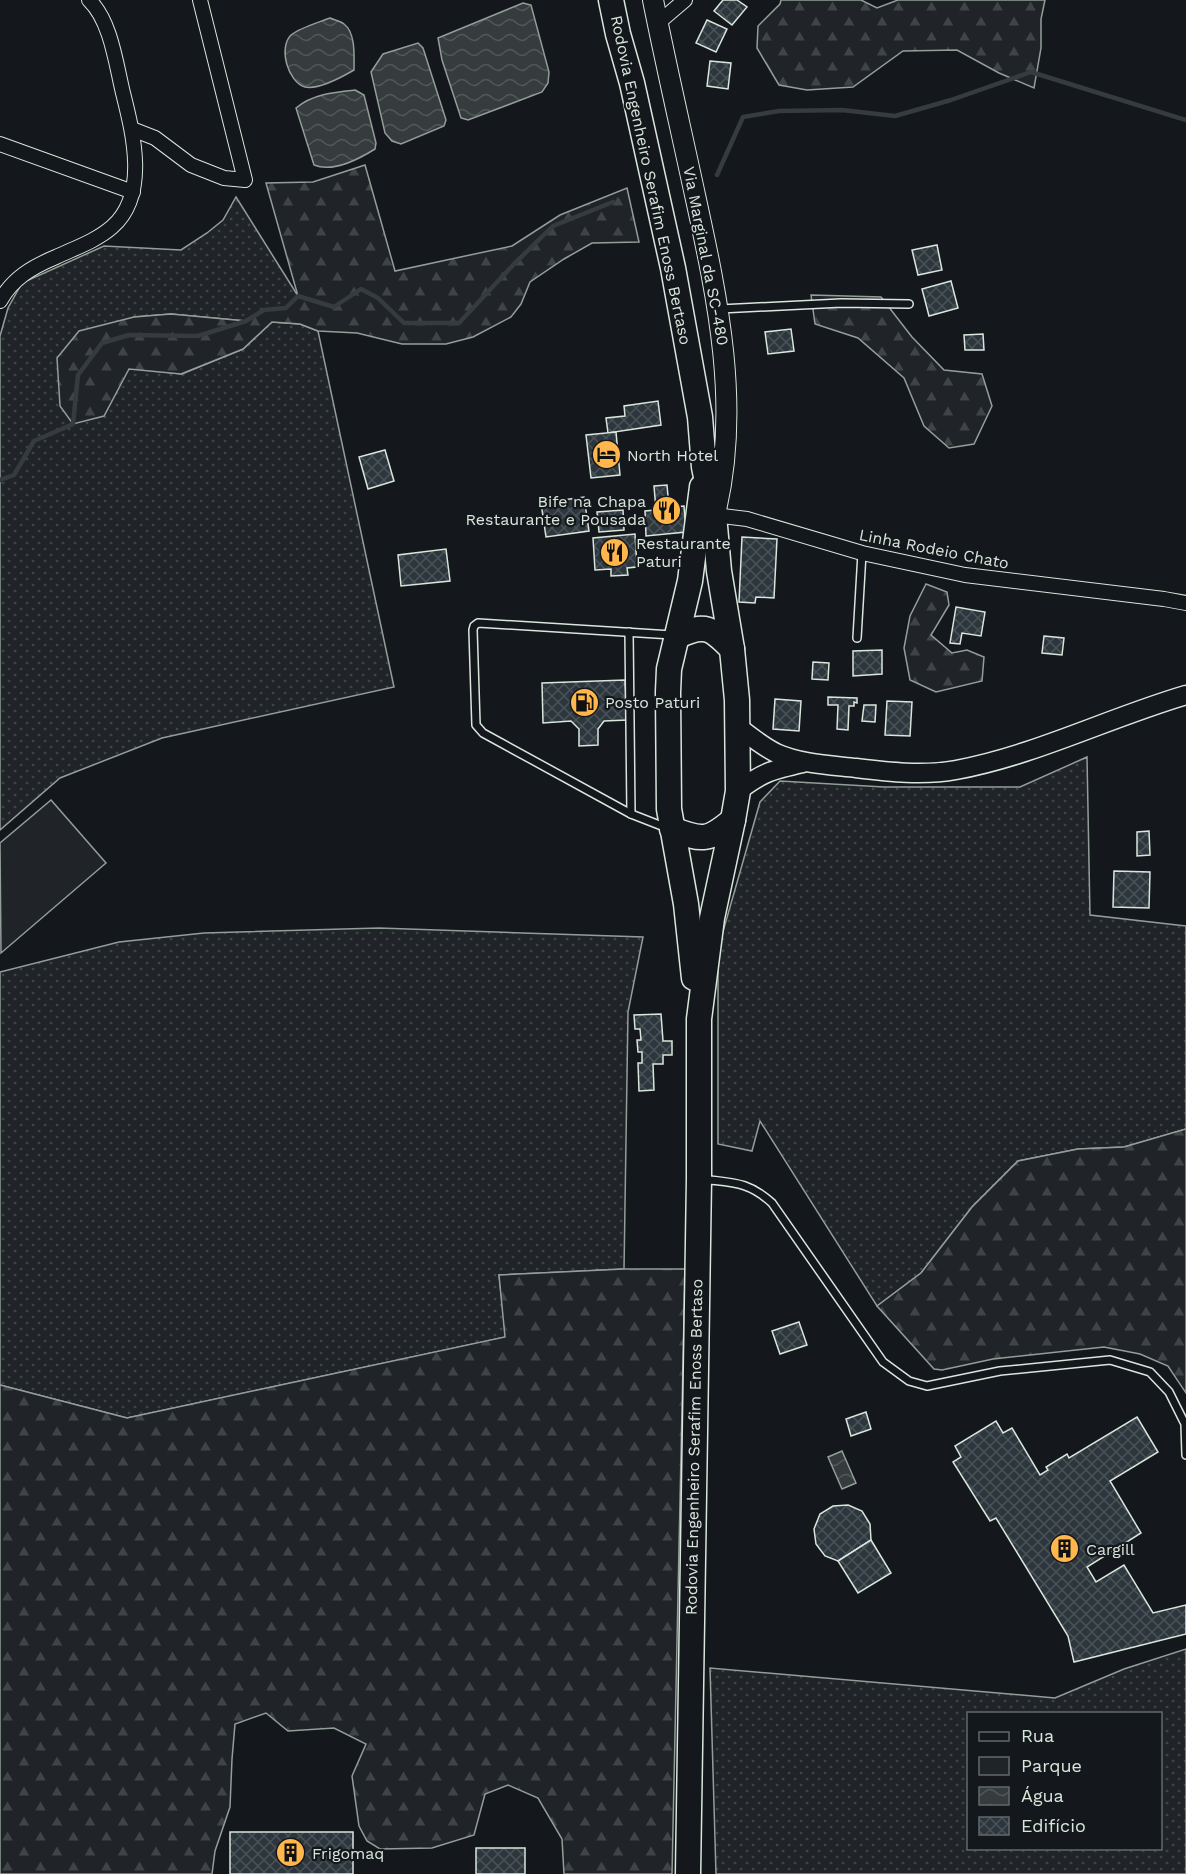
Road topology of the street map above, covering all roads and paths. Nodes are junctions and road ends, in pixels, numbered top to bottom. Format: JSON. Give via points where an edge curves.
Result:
{"nodes":[{"id":1,"x":89,"y":0,"type":"edge"},
{"id":2,"x":200,"y":0,"type":"edge"},
{"id":3,"x":611,"y":0,"type":"edge"},
{"id":4,"x":653,"y":0,"type":"edge"},
{"id":5,"x":685,"y":0,"type":"edge"},
{"id":6,"x":658,"y":23,"type":"junction"},
{"id":7,"x":132,"y":129,"type":"junction"},
{"id":8,"x":0,"y":144,"type":"edge"},
{"id":9,"x":133,"y":192,"type":"junction"},
{"id":10,"x":0,"y":301,"type":"edge"},
{"id":11,"x":909,"y":304,"type":"dead end"},
{"id":12,"x":717,"y":309,"type":"junction"},
{"id":13,"x":704,"y":467,"type":"junction"},
{"id":14,"x":714,"y":515,"type":"junction"},
{"id":15,"x":862,"y":553,"type":"junction"},
{"id":16,"x":1186,"y":603,"type":"edge"},
{"id":17,"x":629,"y":632,"type":"junction"},
{"id":18,"x":678,"y":636,"type":"junction"},
{"id":19,"x":857,"y":638,"type":"dead end"},
{"id":20,"x":732,"y":649,"type":"junction"},
{"id":21,"x":1186,"y":695,"type":"edge"},
{"id":22,"x":738,"y":727,"type":"junction"},
{"id":23,"x":805,"y":763,"type":"junction"},
{"id":24,"x":738,"y":791,"type":"junction"},
{"id":25,"x":631,"y":814,"type":"junction"},
{"id":26,"x":734,"y":819,"type":"junction"},
{"id":27,"x":672,"y":830,"type":"junction"},
{"id":28,"x":699,"y":1019,"type":"junction"},
{"id":29,"x":699,"y":1179,"type":"junction"},
{"id":30,"x":1186,"y":1455,"type":"edge"},
{"id":31,"x":688,"y":1874,"type":"edge"}],
"edges":[{"from":1,"to":7,"type":"street","via":[[107,29]]},
{"from":2,"to":7,"type":"street","via":[[245,180],[225,178],[191,165],[154,138]]},
{"from":3,"to":13,"type":"highway","name":"Rodovia Engenheiro Serafim Enoss Bertaso","via":[[673,268],[700,417]]},
{"from":4,"to":6,"type":"main road","name":"Via Marginal da SC-480"},
{"from":5,"to":6,"type":"street"},
{"from":6,"to":12,"type":"main road","name":"Via Marginal da SC-480"},
{"from":7,"to":9,"type":"street","via":[[136,154]]},
{"from":8,"to":9,"type":"street"},
{"from":9,"to":10,"type":"street","via":[[126,210],[113,226],[33,267],[14,281]]},
{"from":11,"to":12,"type":"lane"},
{"from":12,"to":14,"type":"main road","name":"Via Marginal da SC-480","via":[[725,365],[727,441]]},
{"from":13,"to":14,"type":"highway","name":"Rodovia Engenheiro Serafim Enoss Bertaso"},
{"from":13,"to":18,"type":"highway","name":"Rodovia Engenheiro Serafim Enoss Bertaso","via":[[690,580]]},
{"from":14,"to":15,"type":"street","name":"Linha Rodeio Chato","via":[[747,519]]},
{"from":14,"to":20,"type":"highway","name":"Rodovia Engenheiro Serafim Enoss Bertaso"},
{"from":15,"to":16,"type":"street","name":"Linha Rodeio Chato","via":[[965,575]]},
{"from":15,"to":19,"type":"lane"},
{"from":17,"to":18,"type":"lane"},
{"from":17,"to":25,"type":"lane"},
{"from":17,"to":25,"type":"lane","via":[[478,623],[473,630],[476,726]]},
{"from":18,"to":20,"type":"highway","via":[[705,627]]},
{"from":18,"to":27,"type":"highway","name":"Rodovia Engenheiro Serafim Enoss Bertaso","via":[[669,669],[668,692]]},
{"from":20,"to":22,"type":"highway","name":"Rodovia Engenheiro Serafim Enoss Bertaso"},
{"from":21,"to":23,"type":"street","via":[[1032,751],[955,770],[905,774]]},
{"from":22,"to":23,"type":"street","via":[[769,749]]},
{"from":22,"to":24,"type":"highway","name":"Rodovia Engenheiro Serafim Enoss Bertaso"},
{"from":23,"to":24,"type":"street","via":[[759,775]]},
{"from":24,"to":26,"type":"highway","name":"Rodovia Engenheiro Serafim Enoss Bertaso"},
{"from":25,"to":27,"type":"lane"},
{"from":26,"to":27,"type":"highway","via":[[718,833],[703,838]]},
{"from":26,"to":28,"type":"highway","name":"Rodovia Engenheiro Serafim Enoss Bertaso","via":[[712,918]]},
{"from":27,"to":28,"type":"highway","name":"Rodovia Engenheiro Serafim Enoss Bertaso","via":[[686,904]]},
{"from":28,"to":29,"type":"highway","name":"Rodovia Engenheiro Serafim Enoss Bertaso"},
{"from":29,"to":30,"type":"lane","via":[[744,1184],[772,1203],[883,1362],[909,1382],[927,1386],[1000,1371],[1110,1360],[1150,1372],[1169,1392],[1185,1424]]},
{"from":29,"to":31,"type":"highway","name":"Rodovia Engenheiro Serafim Enoss Bertaso"}]}
